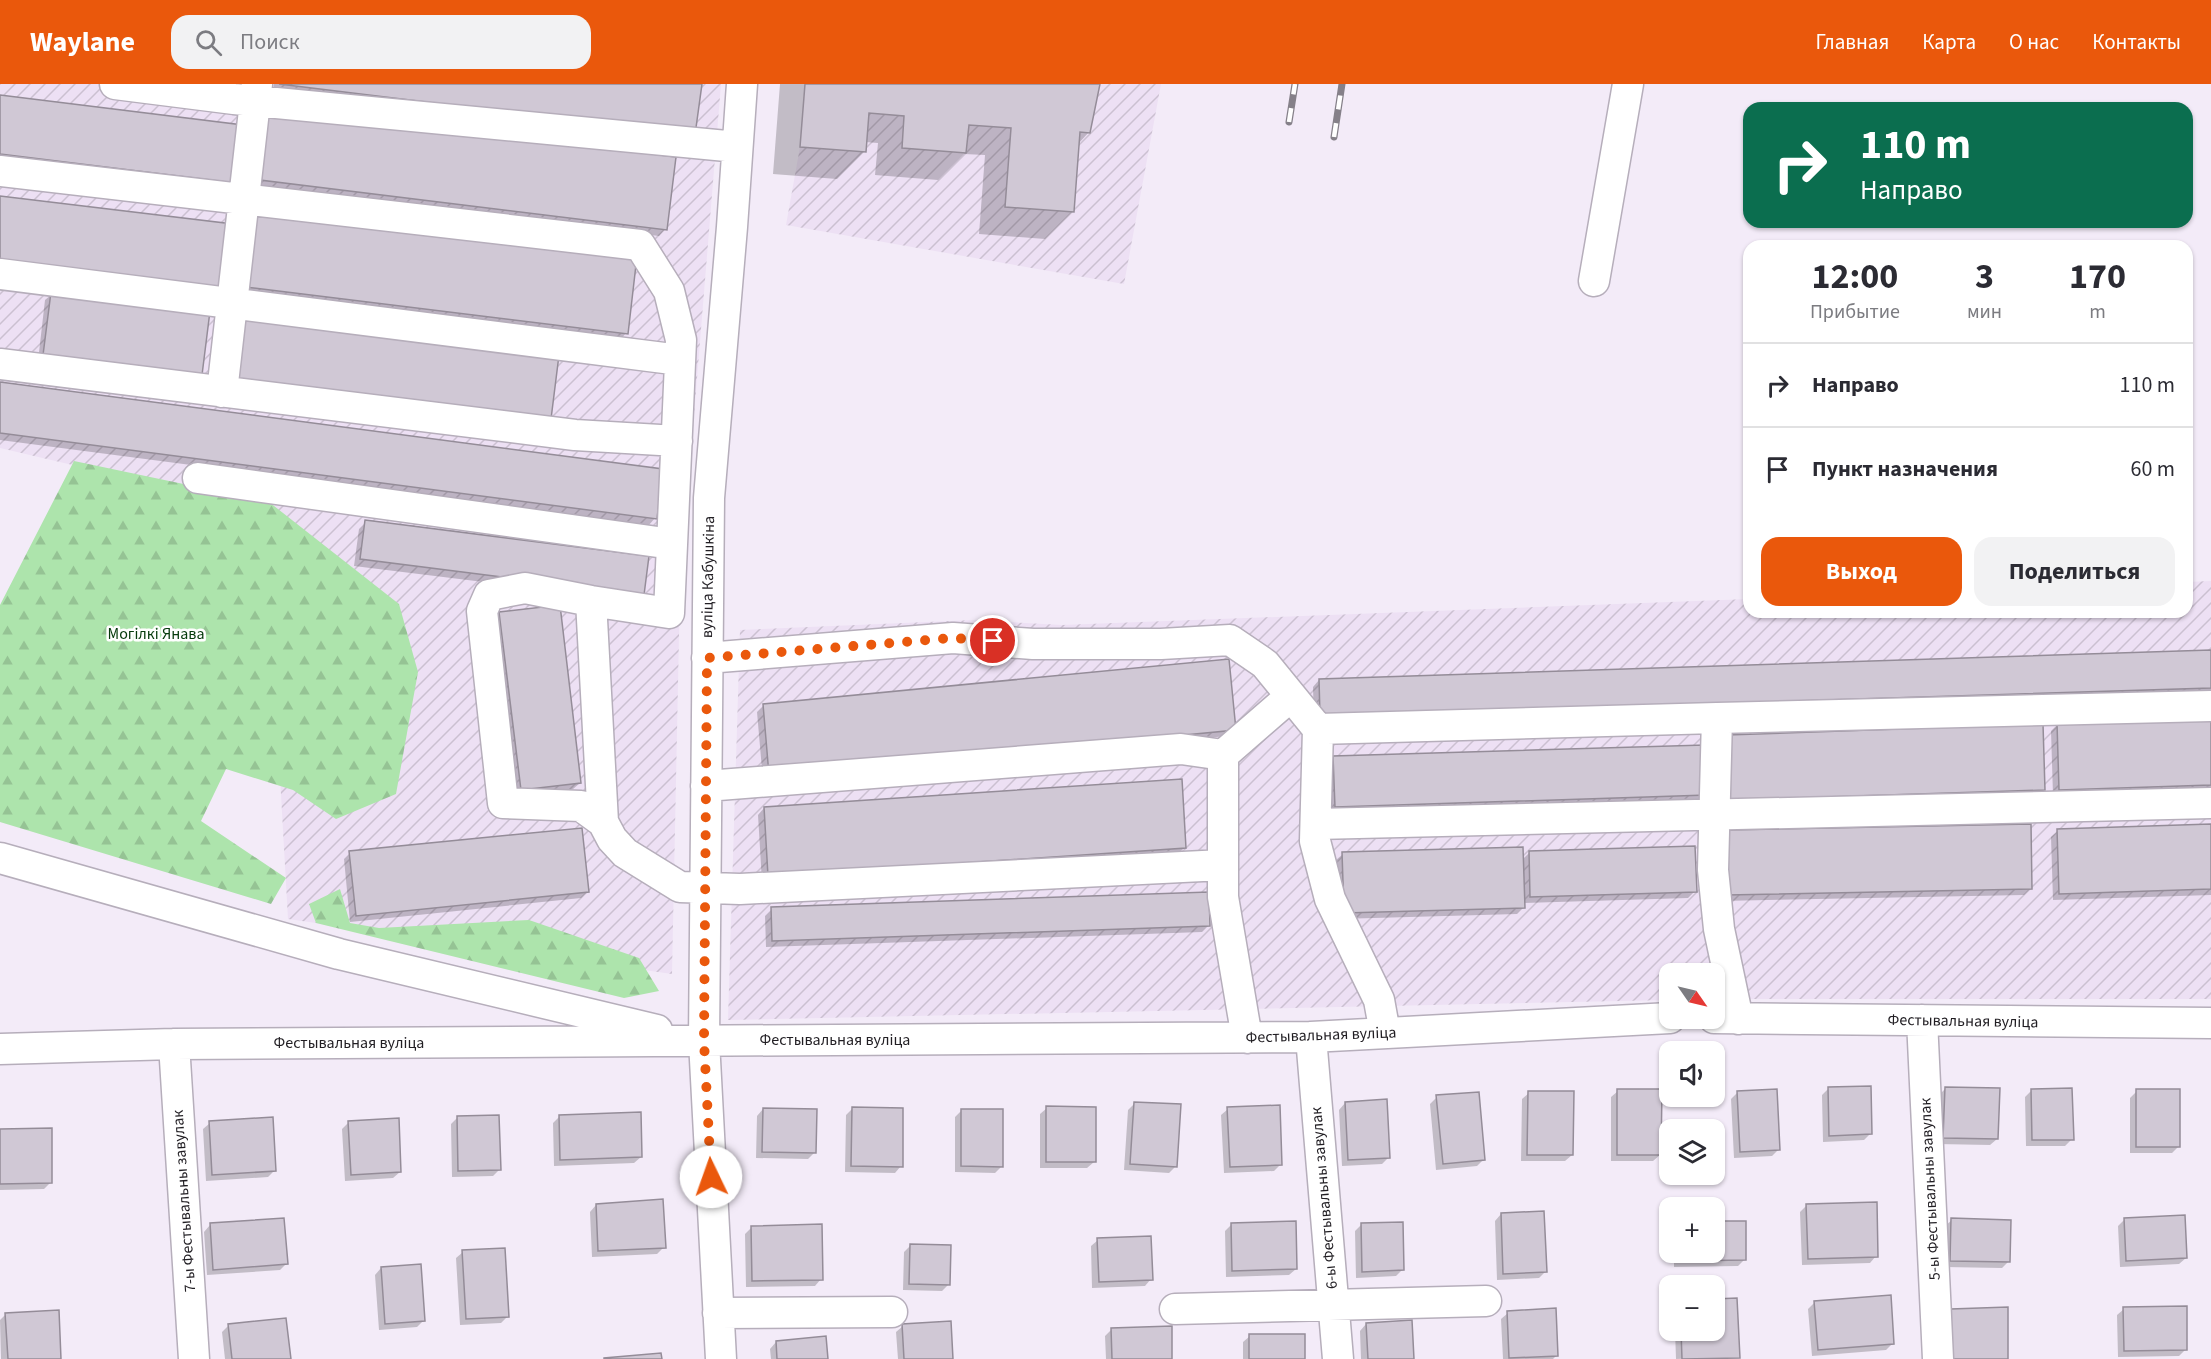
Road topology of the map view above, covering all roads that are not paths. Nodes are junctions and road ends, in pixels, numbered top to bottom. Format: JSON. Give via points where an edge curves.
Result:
{"nodes":[{"id":1,"x":115,"y":84,"type":"edge"},
{"id":2,"x":742,"y":84,"type":"edge"},
{"id":3,"x":1628,"y":84,"type":"edge"},
{"id":4,"x":256,"y":92,"type":"edge"},
{"id":5,"x":737,"y":147,"type":"junction"},
{"id":6,"x":0,"y":171,"type":"edge"},
{"id":7,"x":245,"y":199,"type":"junction"},
{"id":8,"x":0,"y":274,"type":"edge"},
{"id":9,"x":1594,"y":281,"type":"dead end"},
{"id":10,"x":231,"y":304,"type":"junction"},
{"id":11,"x":680,"y":360,"type":"junction"},
{"id":12,"x":0,"y":364,"type":"edge"},
{"id":13,"x":222,"y":392,"type":"junction"},
{"id":14,"x":677,"y":441,"type":"junction"},
{"id":15,"x":198,"y":478,"type":"dead end"},
{"id":16,"x":672,"y":544,"type":"junction"},
{"id":17,"x":591,"y":602,"type":"junction"},
{"id":18,"x":707,"y":658,"type":"junction"},
{"id":19,"x":1292,"y":696,"type":"junction"},
{"id":20,"x":2211,"y":706,"type":"edge"},
{"id":21,"x":1717,"y":718,"type":"junction"},
{"id":22,"x":1318,"y":729,"type":"junction"},
{"id":23,"x":1223,"y":755,"type":"junction"},
{"id":24,"x":706,"y":786,"type":"junction"},
{"id":25,"x":2211,"y":803,"type":"edge"},
{"id":26,"x":1714,"y":814,"type":"junction"},
{"id":27,"x":603,"y":822,"type":"junction"},
{"id":28,"x":1316,"y":824,"type":"junction"},
{"id":29,"x":0,"y":858,"type":"edge"},
{"id":30,"x":1223,"y":865,"type":"junction"},
{"id":31,"x":705,"y":887,"type":"junction"},
{"id":32,"x":1726,"y":1018,"type":"edge"},
{"id":33,"x":1659,"y":1019,"type":"edge"},
{"id":34,"x":1922,"y":1020,"type":"junction"},
{"id":35,"x":2211,"y":1023,"type":"edge"},
{"id":36,"x":1385,"y":1033,"type":"junction"},
{"id":37,"x":1311,"y":1037,"type":"junction"},
{"id":38,"x":1247,"y":1038,"type":"junction"},
{"id":39,"x":704,"y":1041,"type":"junction"},
{"id":40,"x":174,"y":1044,"type":"junction"},
{"id":41,"x":0,"y":1049,"type":"edge"},
{"id":42,"x":1486,"y":1300,"type":"dead end"},
{"id":43,"x":1334,"y":1306,"type":"junction"},
{"id":44,"x":1175,"y":1309,"type":"dead end"},
{"id":45,"x":892,"y":1312,"type":"dead end"},
{"id":46,"x":718,"y":1313,"type":"junction"},
{"id":47,"x":194,"y":1359,"type":"edge"},
{"id":48,"x":721,"y":1359,"type":"edge"},
{"id":49,"x":1338,"y":1359,"type":"edge"},
{"id":50,"x":1938,"y":1359,"type":"edge"}],
"edges":[{"from":1,"to":4,"type":"street"},
{"from":2,"to":5,"type":"street","name":"вуліца Кабушкіна"},
{"from":3,"to":9,"type":"street"},
{"from":4,"to":5,"type":"street"},
{"from":4,"to":7,"type":"street"},
{"from":5,"to":18,"type":"street","name":"вуліца Кабушкіна","via":[[709,498]]},
{"from":6,"to":7,"type":"street"},
{"from":7,"to":10,"type":"street"},
{"from":7,"to":11,"type":"street","via":[[640,245],[669,291],[681,340]]},
{"from":8,"to":10,"type":"street"},
{"from":10,"to":11,"type":"street"},
{"from":10,"to":13,"type":"street"},
{"from":11,"to":14,"type":"street"},
{"from":12,"to":13,"type":"street"},
{"from":13,"to":14,"type":"street","via":[[575,435]]},
{"from":14,"to":16,"type":"street"},
{"from":15,"to":16,"type":"street"},
{"from":16,"to":17,"type":"street","via":[[669,613]]},
{"from":17,"to":27,"type":"street"},
{"from":17,"to":27,"type":"street","via":[[525,588],[489,595],[482,612],[503,803],[580,806]]},
{"from":18,"to":19,"type":"street","via":[[953,638],[1033,644],[1230,640],[1265,664]]},
{"from":18,"to":24,"type":"street","name":"вуліца Кабушкіна"},
{"from":19,"to":22,"type":"street"},
{"from":19,"to":23,"type":"street"},
{"from":20,"to":21,"type":"street"},
{"from":21,"to":22,"type":"street"},
{"from":21,"to":26,"type":"street"},
{"from":22,"to":28,"type":"street"},
{"from":23,"to":24,"type":"street","via":[[1181,749]]},
{"from":23,"to":30,"type":"street"},
{"from":24,"to":31,"type":"street","name":"вуліца Кабушкіна"},
{"from":25,"to":26,"type":"street"},
{"from":26,"to":28,"type":"street"},
{"from":26,"to":32,"type":"street","via":[[1713,870]]},
{"from":27,"to":31,"type":"street","via":[[625,853],[680,886]]},
{"from":28,"to":36,"type":"street","via":[[1315,841],[1330,899],[1379,1000]]},
{"from":29,"to":39,"type":"street","via":[[339,954]]},
{"from":30,"to":31,"type":"street","via":[[740,889]]},
{"from":30,"to":38,"type":"street","via":[[1223,897]]},
{"from":31,"to":39,"type":"street","name":"вуліца Кабушкіна"},
{"from":32,"to":34,"type":"street","name":"Фестывальная вуліца"},
{"from":33,"to":36,"type":"street","name":"Фестывальная вуліца"},
{"from":34,"to":35,"type":"street","name":"Фестывальная вуліца"},
{"from":34,"to":50,"type":"street","name":"5-ы Фестывальны завулак"},
{"from":36,"to":37,"type":"street","name":"Фестывальная вуліца"},
{"from":37,"to":38,"type":"street","name":"Фестывальная вуліца"},
{"from":37,"to":43,"type":"street","name":"6-ы Фестывальны завулак"},
{"from":38,"to":39,"type":"street","name":"Фестывальная вуліца"},
{"from":39,"to":40,"type":"street","name":"Фестывальная вуліца"},
{"from":39,"to":46,"type":"street","name":"вуліца Кабушкіна"},
{"from":40,"to":41,"type":"street","name":"Фестывальная вуліца"},
{"from":40,"to":47,"type":"street","name":"7-ы Фестывальны завулак"},
{"from":42,"to":43,"type":"street"},
{"from":43,"to":44,"type":"street"},
{"from":43,"to":49,"type":"street","name":"6-ы Фестывальны завулак"},
{"from":45,"to":46,"type":"street"},
{"from":46,"to":48,"type":"street","name":"вуліца Кабушкіна"}]}
